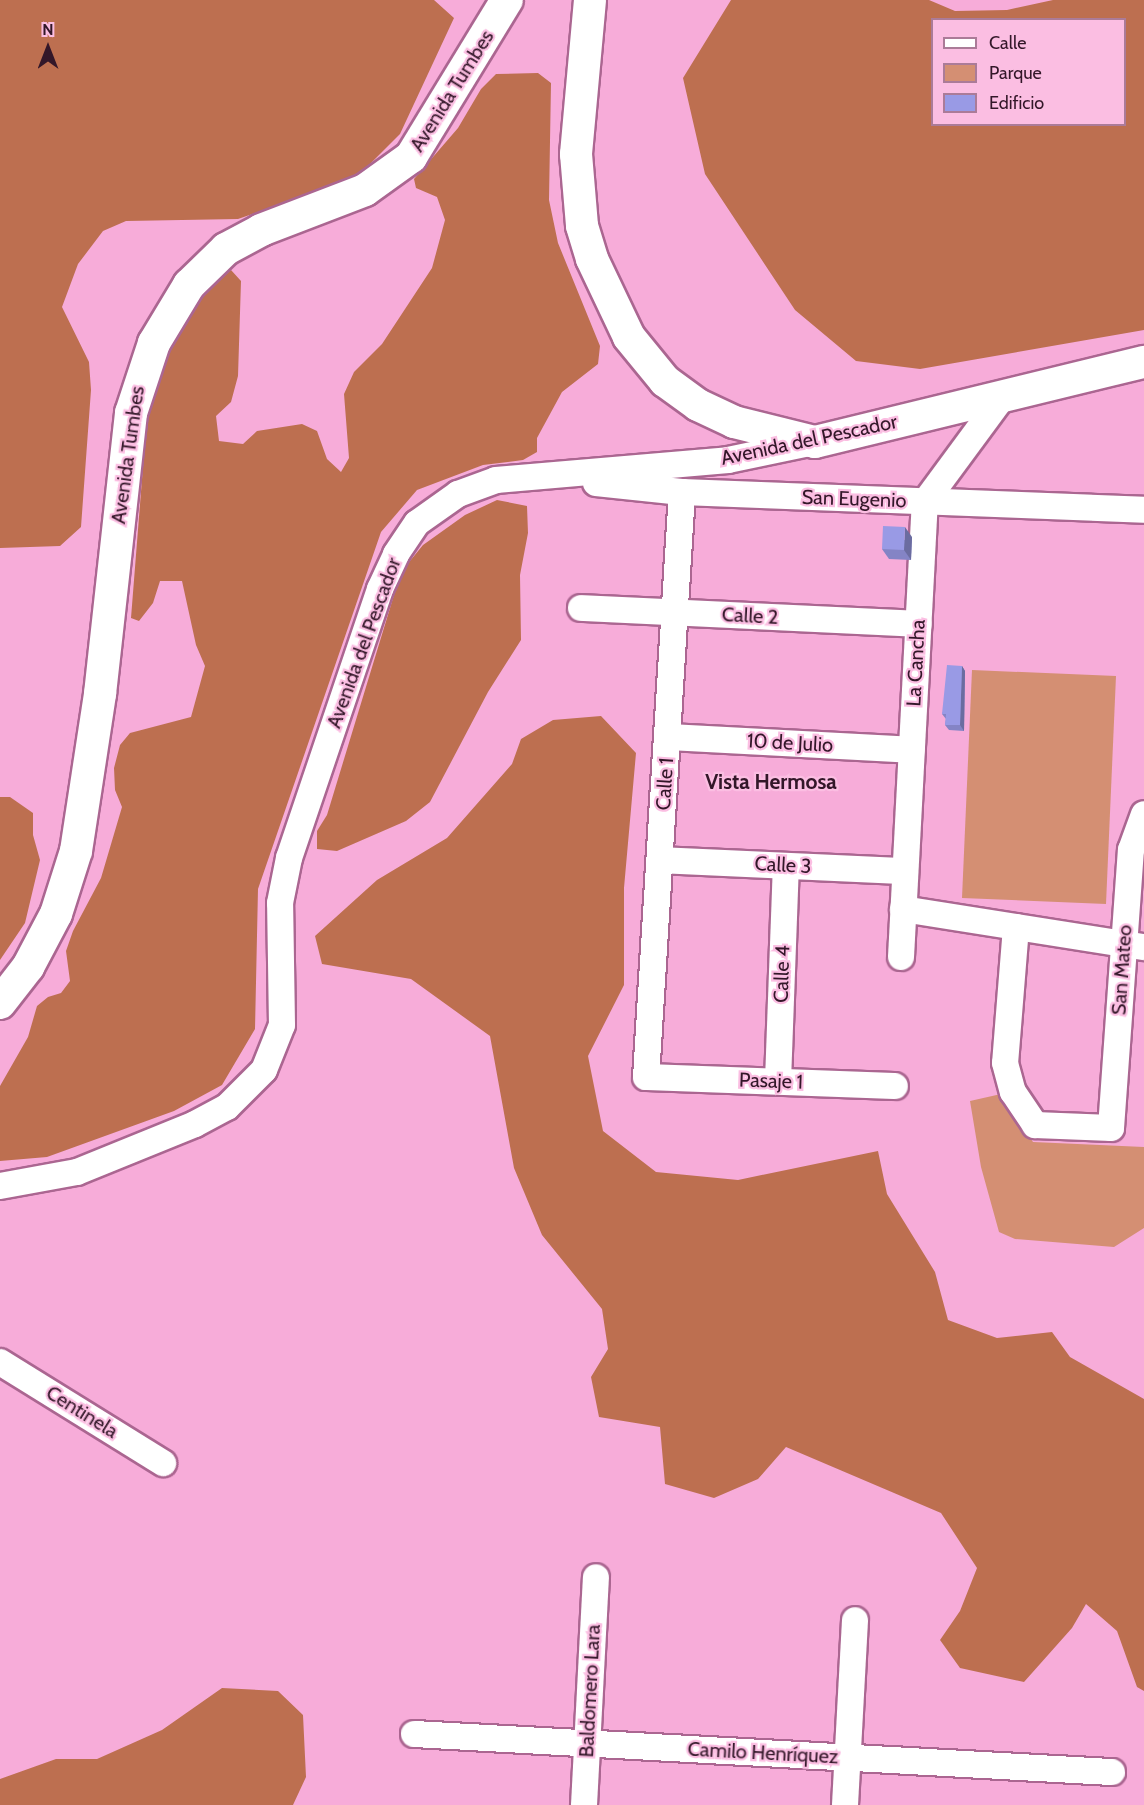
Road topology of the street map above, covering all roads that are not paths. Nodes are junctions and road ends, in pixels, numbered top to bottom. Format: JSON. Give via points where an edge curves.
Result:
{"nodes":[{"id":1,"x":507,"y":0,"type":"edge"},
{"id":2,"x":590,"y":0,"type":"edge"},
{"id":3,"x":1144,"y":362,"type":"edge"},
{"id":4,"x":1004,"y":395,"type":"junction"},
{"id":5,"x":815,"y":441,"type":"junction"},
{"id":6,"x":567,"y":472,"type":"junction"},
{"id":7,"x":682,"y":492,"type":"junction"},
{"id":8,"x":925,"y":502,"type":"junction"},
{"id":9,"x":1144,"y":510,"type":"edge"},
{"id":10,"x":581,"y":608,"type":"dead end"},
{"id":11,"x":676,"y":613,"type":"junction"},
{"id":12,"x":919,"y":624,"type":"junction"},
{"id":13,"x":668,"y":736,"type":"junction"},
{"id":14,"x":912,"y":750,"type":"junction"},
{"id":15,"x":1144,"y":814,"type":"edge"},
{"id":16,"x":660,"y":860,"type":"junction"},
{"id":17,"x":786,"y":866,"type":"junction"},
{"id":18,"x":905,"y":871,"type":"junction"},
{"id":19,"x":903,"y":909,"type":"junction"},
{"id":20,"x":1016,"y":927,"type":"junction"},
{"id":21,"x":47,"y":930,"type":"junction"},
{"id":22,"x":1134,"y":946,"type":"edge"},
{"id":23,"x":901,"y":957,"type":"dead end"},
{"id":24,"x":0,"y":986,"type":"edge"},
{"id":25,"x":0,"y":1004,"type":"edge"},
{"id":26,"x":646,"y":1077,"type":"joint"},
{"id":27,"x":778,"y":1082,"type":"junction"},
{"id":28,"x":896,"y":1086,"type":"dead end"},
{"id":29,"x":0,"y":1186,"type":"edge"},
{"id":30,"x":0,"y":1362,"type":"edge"},
{"id":31,"x":163,"y":1463,"type":"dead end"},
{"id":32,"x":596,"y":1577,"type":"dead end"},
{"id":33,"x":855,"y":1620,"type":"dead end"},
{"id":34,"x":414,"y":1734,"type":"dead end"},
{"id":35,"x":587,"y":1744,"type":"junction"},
{"id":36,"x":847,"y":1758,"type":"junction"},
{"id":37,"x":1112,"y":1772,"type":"dead end"},
{"id":38,"x":584,"y":1805,"type":"edge"},
{"id":39,"x":845,"y":1805,"type":"edge"}],
"edges":[{"from":1,"to":21,"type":"main road","name":"Avenida Tumbes","via":[[411,157],[371,187],[261,230],[226,249],[189,285],[154,343],[131,412],[83,815],[64,893]]},
{"from":2,"to":5,"type":"main road","via":[[577,130],[577,192],[586,243],[620,322],[651,367],[698,405],[734,422]]},
{"from":3,"to":4,"type":"main road","name":"Avenida del Pescador"},
{"from":4,"to":5,"type":"main road","name":"Avenida del Pescador"},
{"from":4,"to":8,"type":"street"},
{"from":5,"to":6,"type":"street","name":"Avenida del Pescador","via":[[729,460]]},
{"from":6,"to":7,"type":"street","name":"San Eugenio","via":[[613,487]]},
{"from":6,"to":29,"type":"street","name":"Avenida del Pescador","via":[[496,480],[458,494],[417,523],[396,554],[380,589],[285,873],[280,926],[282,1025],[272,1056],[259,1077],[227,1107],[195,1124],[77,1172]]},
{"from":7,"to":8,"type":"street","name":"San Eugenio"},
{"from":7,"to":11,"type":"street","name":"Calle 1"},
{"from":8,"to":9,"type":"street","name":"San Eugenio"},
{"from":8,"to":12,"type":"street","name":"La Cancha"},
{"from":10,"to":11,"type":"street","name":"Calle 2"},
{"from":11,"to":12,"type":"street","name":"Calle 2"},
{"from":11,"to":13,"type":"street","name":"Calle 1"},
{"from":12,"to":14,"type":"street","name":"La Cancha"},
{"from":13,"to":14,"type":"street","name":"10 de Julio"},
{"from":13,"to":16,"type":"street","name":"Calle 1"},
{"from":14,"to":18,"type":"street","name":"La Cancha"},
{"from":15,"to":22,"type":"street","name":"San Mateo","via":[[1132,842]]},
{"from":16,"to":17,"type":"street","name":"Calle 3"},
{"from":16,"to":26,"type":"street","name":"Calle 1"},
{"from":17,"to":18,"type":"street","name":"Calle 3"},
{"from":17,"to":27,"type":"street","name":"Calle 4"},
{"from":18,"to":19,"type":"street","name":"La Cancha"},
{"from":19,"to":20,"type":"street"},
{"from":19,"to":23,"type":"street","name":"La Cancha"},
{"from":20,"to":22,"type":"street"},
{"from":20,"to":22,"type":"street","name":"San Mateo","via":[[1005,1064],[1013,1092],[1035,1125],[1111,1128]]},
{"from":21,"to":24,"type":"main road","name":"Avenida Tumbes"},
{"from":21,"to":25,"type":"main road","name":"Avenida Tumbes","via":[[28,967]]},
{"from":26,"to":27,"type":"street","name":"Pasaje 1"},
{"from":27,"to":28,"type":"street","name":"Pasaje 1"},
{"from":30,"to":31,"type":"street","name":"Centinela"},
{"from":32,"to":35,"type":"street","name":"Baldomero Lara"},
{"from":33,"to":36,"type":"street"},
{"from":34,"to":35,"type":"street","name":"Camilo Henríquez"},
{"from":35,"to":36,"type":"street","name":"Camilo Henríquez"},
{"from":35,"to":38,"type":"street","name":"Baldomero Lara"},
{"from":36,"to":37,"type":"street","name":"Camilo Henríquez"},
{"from":36,"to":39,"type":"street"}]}
